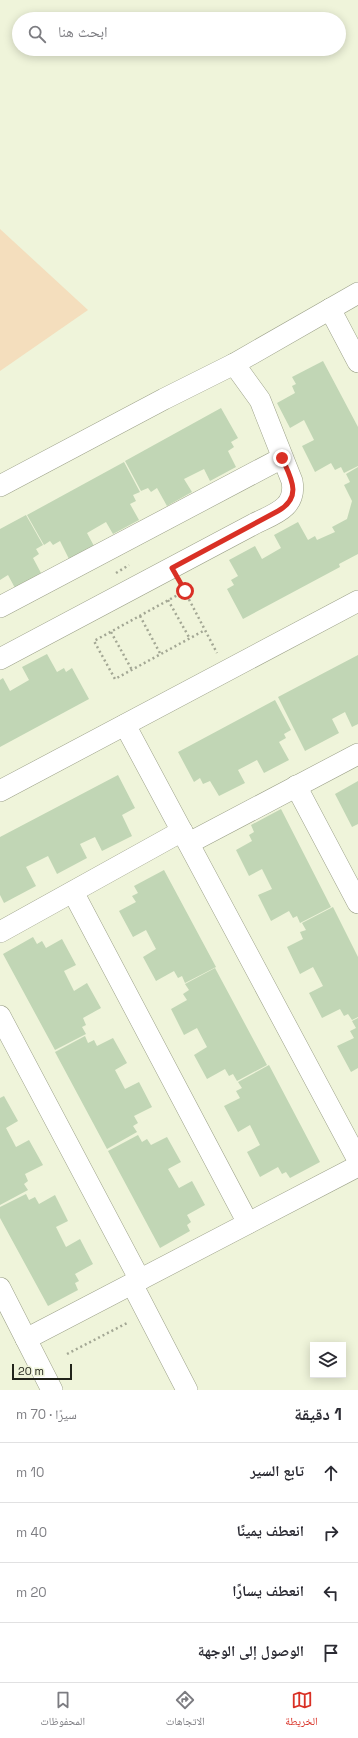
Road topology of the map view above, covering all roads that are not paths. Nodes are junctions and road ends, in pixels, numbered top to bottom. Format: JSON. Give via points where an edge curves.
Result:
{"nodes":[{"id":1,"x":358,"y":293,"type":"edge"},
{"id":2,"x":330,"y":309,"type":"junction"},
{"id":3,"x":358,"y":362,"type":"edge"},
{"id":4,"x":234,"y":364,"type":"junction"},
{"id":5,"x":282,"y":458,"type":"junction"},
{"id":6,"x":0,"y":486,"type":"edge"},
{"id":7,"x":358,"y":600,"type":"edge"},
{"id":8,"x":0,"y":607,"type":"edge"},
{"id":9,"x":0,"y":659,"type":"edge"},
{"id":10,"x":125,"y":725,"type":"junction"},
{"id":11,"x":358,"y":754,"type":"edge"},
{"id":12,"x":296,"y":786,"type":"junction"},
{"id":13,"x":0,"y":792,"type":"edge"},
{"id":14,"x":185,"y":837,"type":"junction"},
{"id":15,"x":73,"y":892,"type":"junction"},
{"id":16,"x":358,"y":903,"type":"edge"},
{"id":17,"x":0,"y":932,"type":"edge"},
{"id":18,"x":0,"y":1016,"type":"edge"},
{"id":19,"x":358,"y":1160,"type":"edge"},
{"id":20,"x":358,"y":1166,"type":"edge"},
{"id":21,"x":248,"y":1223,"type":"junction"},
{"id":22,"x":136,"y":1282,"type":"junction"},
{"id":23,"x":0,"y":1288,"type":"edge"},
{"id":24,"x":26,"y":1339,"type":"junction"},
{"id":25,"x":52,"y":1390,"type":"edge"},
{"id":26,"x":187,"y":1390,"type":"edge"}],
"edges":[{"from":1,"to":2,"type":"street"},
{"from":2,"to":3,"type":"street"},
{"from":2,"to":4,"type":"street"},
{"from":4,"to":5,"type":"street","via":[[260,400]]},
{"from":4,"to":6,"type":"street"},
{"from":5,"to":8,"type":"street"},
{"from":5,"to":9,"type":"street","via":[[293,488],[290,502],[285,508]]},
{"from":7,"to":10,"type":"street"},
{"from":10,"to":13,"type":"street"},
{"from":10,"to":14,"type":"street"},
{"from":11,"to":12,"type":"street"},
{"from":12,"to":14,"type":"street"},
{"from":12,"to":16,"type":"street"},
{"from":14,"to":15,"type":"street"},
{"from":14,"to":19,"type":"street"},
{"from":15,"to":17,"type":"street"},
{"from":15,"to":21,"type":"street"},
{"from":18,"to":22,"type":"street"},
{"from":20,"to":21,"type":"street"},
{"from":21,"to":22,"type":"street"},
{"from":22,"to":24,"type":"street"},
{"from":22,"to":26,"type":"street","via":[[146,1312]]},
{"from":23,"to":24,"type":"street"},
{"from":24,"to":25,"type":"street"}]}
